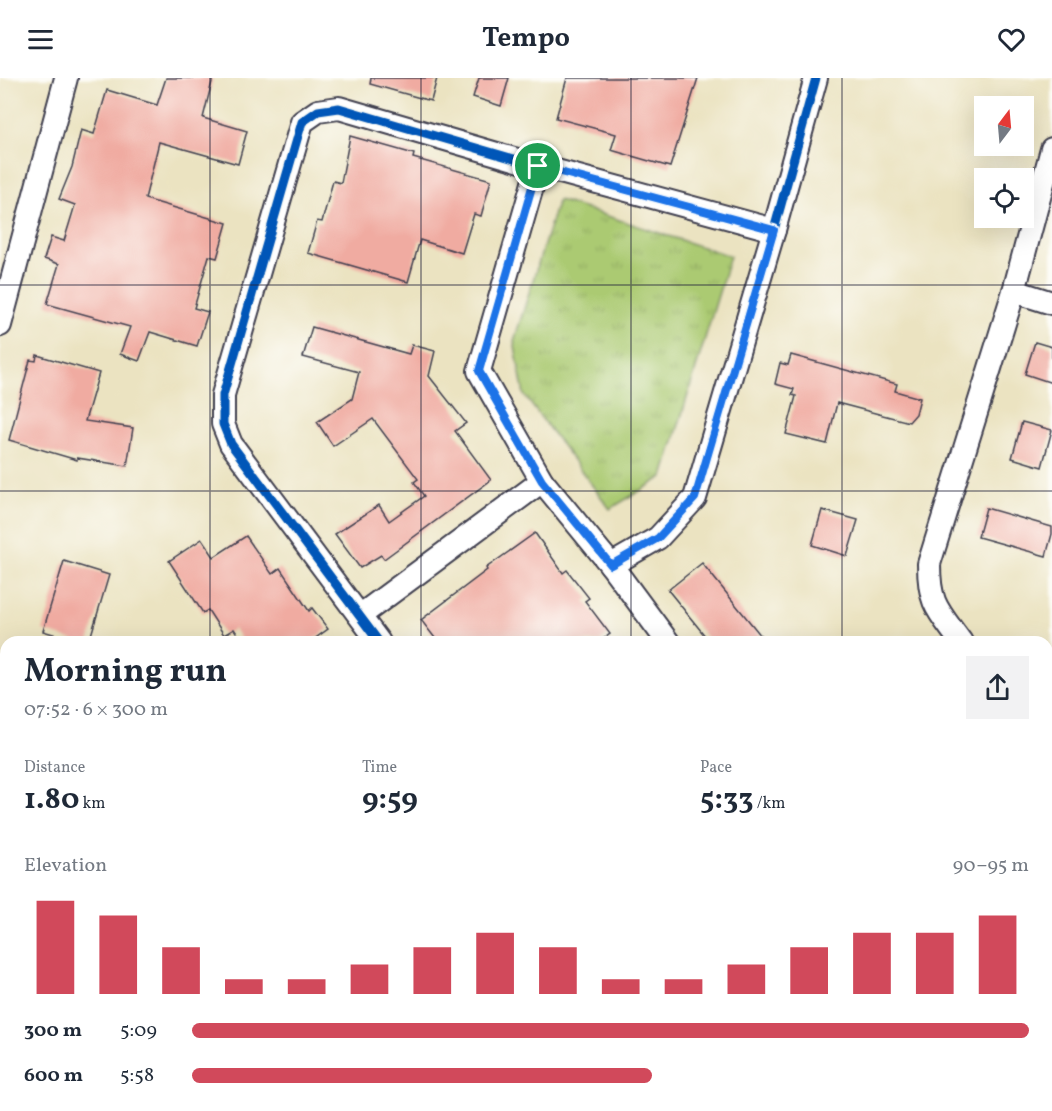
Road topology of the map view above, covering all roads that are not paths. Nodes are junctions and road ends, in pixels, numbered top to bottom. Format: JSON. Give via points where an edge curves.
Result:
{"nodes":[{"id":1,"x":66,"y":78,"type":"edge"},
{"id":2,"x":816,"y":78,"type":"edge"},
{"id":3,"x":1052,"y":149,"type":"edge"},
{"id":4,"x":538,"y":166,"type":"junction"},
{"id":5,"x":774,"y":230,"type":"junction"},
{"id":6,"x":1014,"y":291,"type":"junction"},
{"id":7,"x":1052,"y":303,"type":"edge"},
{"id":8,"x":0,"y":325,"type":"edge"},
{"id":9,"x":542,"y":481,"type":"junction"},
{"id":10,"x":611,"y":565,"type":"junction"},
{"id":11,"x":361,"y":615,"type":"junction"},
{"id":12,"x":375,"y":636,"type":"edge"},
{"id":13,"x":664,"y":636,"type":"edge"},
{"id":14,"x":956,"y":636,"type":"edge"}],
"edges":[{"from":1,"to":8,"type":"street"},
{"from":2,"to":5,"type":"street"},
{"from":3,"to":6,"type":"street"},
{"from":4,"to":5,"type":"street"},
{"from":4,"to":9,"type":"street","via":[[479,371]]},
{"from":4,"to":11,"type":"street","via":[[339,108],[318,111],[302,122],[223,395],[223,424],[231,444]]},
{"from":5,"to":10,"type":"street","via":[[695,498],[658,538]]},
{"from":6,"to":7,"type":"street"},
{"from":6,"to":14,"type":"street","via":[[929,564],[934,606]]},
{"from":9,"to":10,"type":"street"},
{"from":9,"to":11,"type":"street"},
{"from":10,"to":13,"type":"street"},
{"from":11,"to":12,"type":"street"}]}
